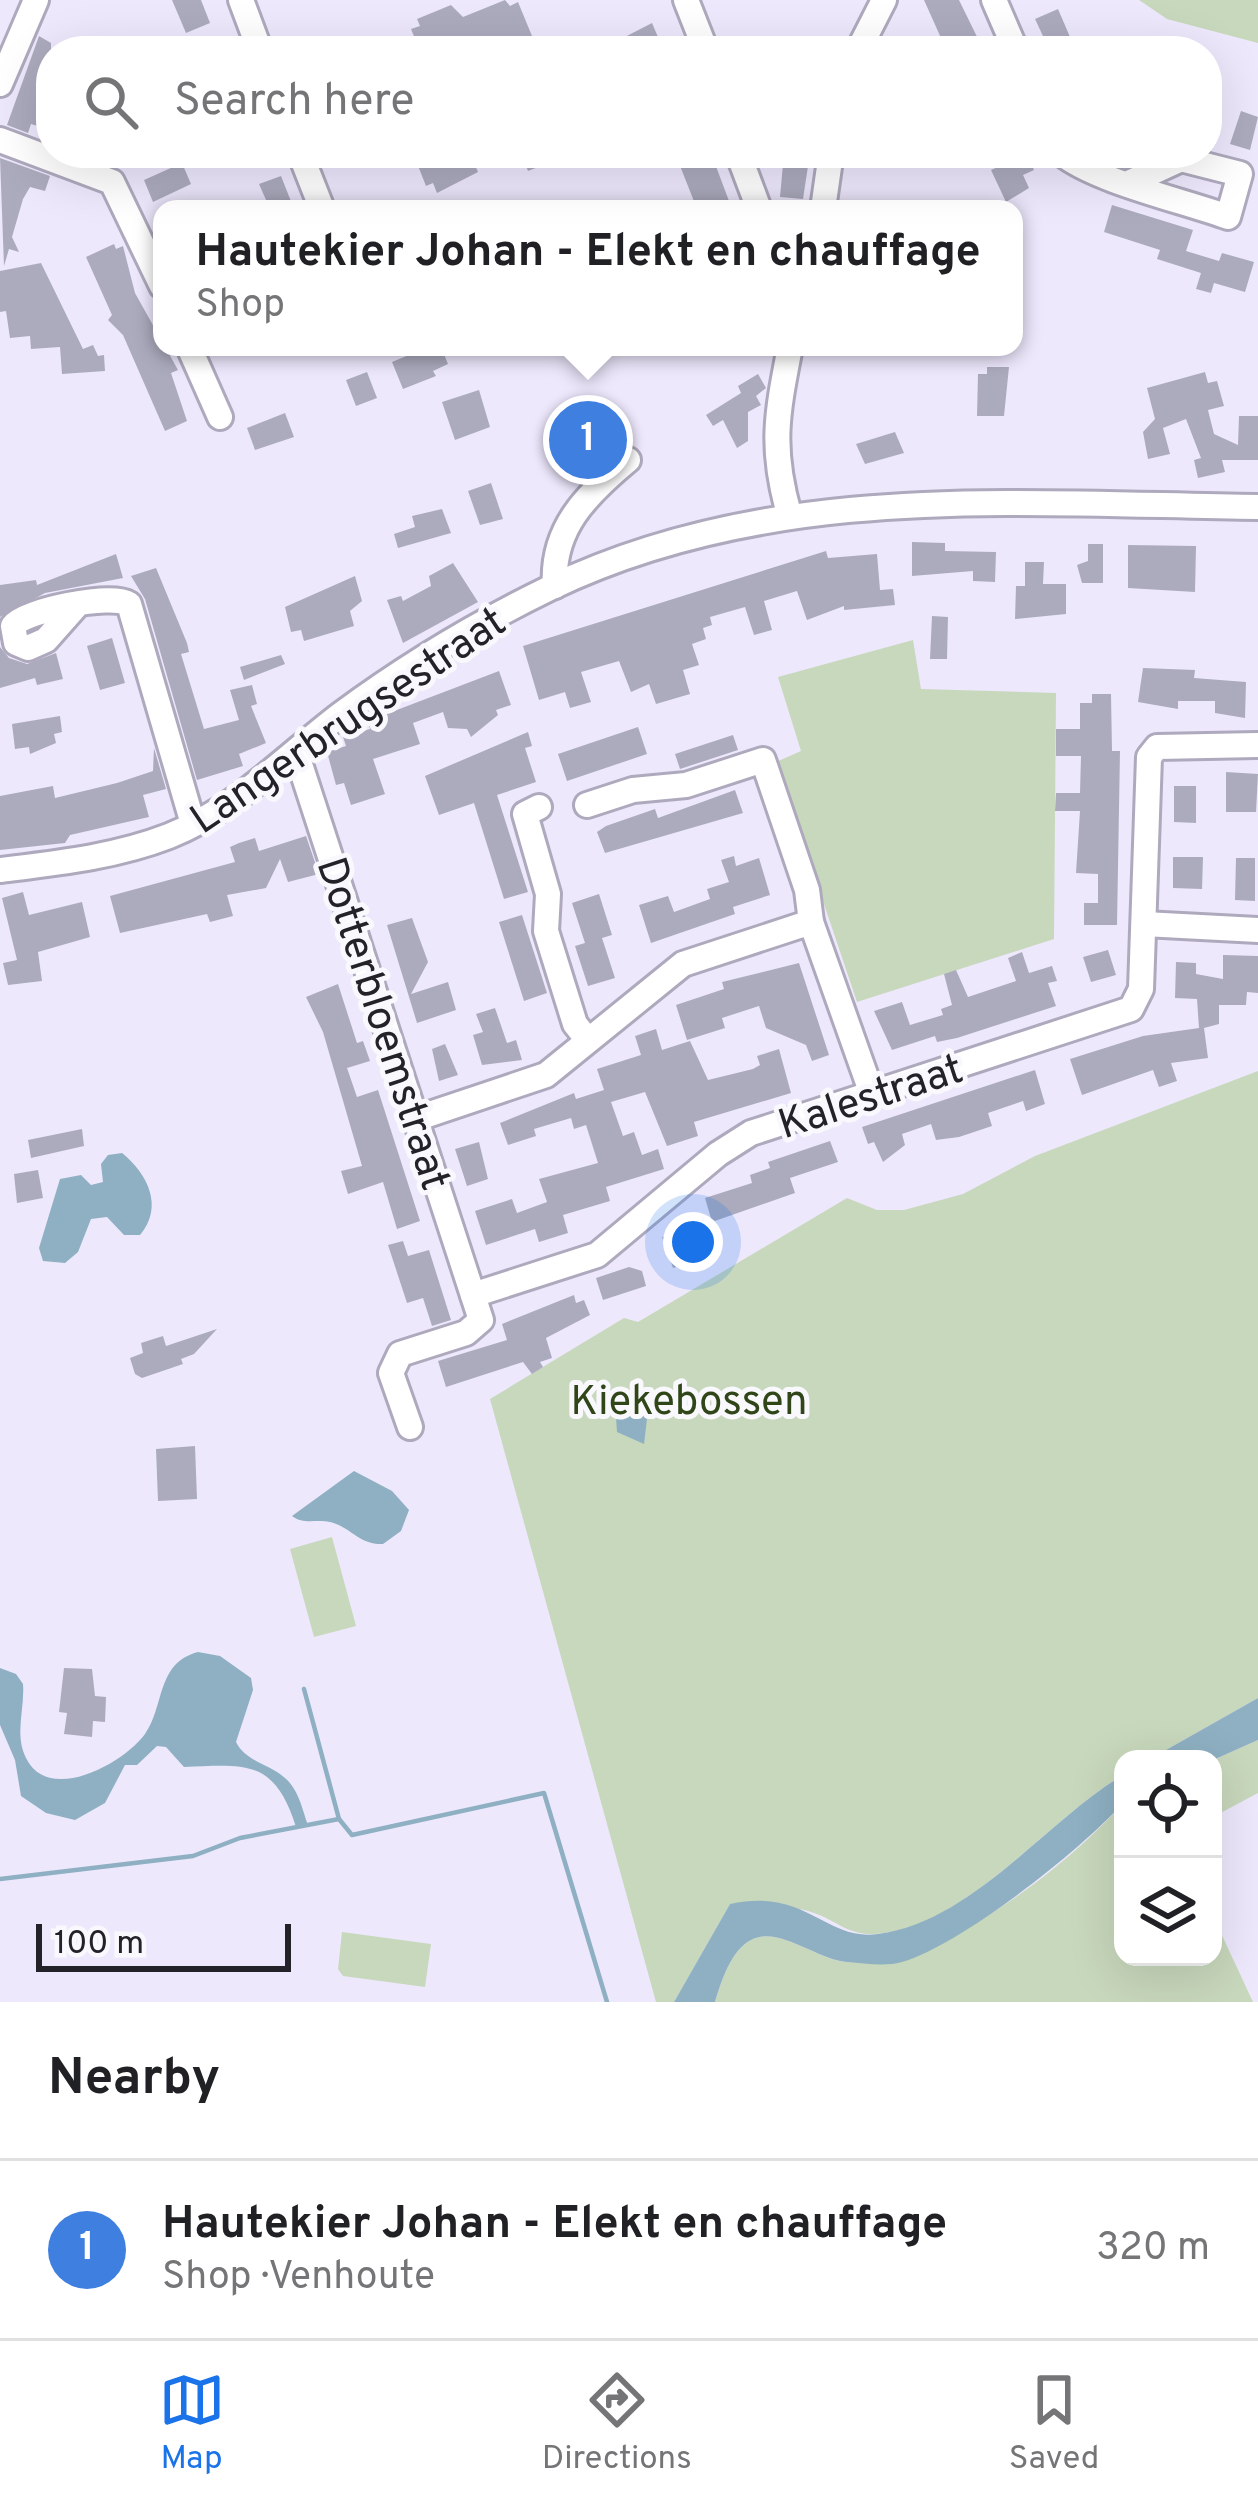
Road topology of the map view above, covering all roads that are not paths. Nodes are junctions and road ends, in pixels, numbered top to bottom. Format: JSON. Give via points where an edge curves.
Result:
{"nodes":[{"id":1,"x":36,"y":0,"type":"edge"},
{"id":2,"x":241,"y":0,"type":"edge"},
{"id":3,"x":686,"y":0,"type":"edge"},
{"id":4,"x":884,"y":0,"type":"edge"},
{"id":5,"x":994,"y":0,"type":"edge"},
{"id":6,"x":11,"y":24,"type":"edge"},
{"id":7,"x":254,"y":36,"type":"edge"},
{"id":8,"x":700,"y":36,"type":"edge"},
{"id":9,"x":866,"y":36,"type":"edge"},
{"id":10,"x":1010,"y":36,"type":"edge"},
{"id":11,"x":0,"y":84,"type":"edge"},
{"id":12,"x":0,"y":140,"type":"edge"},
{"id":13,"x":36,"y":154,"type":"edge"},
{"id":14,"x":75,"y":168,"type":"edge"},
{"id":15,"x":306,"y":168,"type":"edge"},
{"id":16,"x":744,"y":168,"type":"edge"},
{"id":17,"x":829,"y":168,"type":"edge"},
{"id":18,"x":1084,"y":168,"type":"edge"},
{"id":19,"x":1131,"y":182,"type":"dead end"},
{"id":20,"x":318,"y":200,"type":"edge"},
{"id":21,"x":756,"y":200,"type":"edge"},
{"id":22,"x":824,"y":200,"type":"edge"},
{"id":23,"x":153,"y":267,"type":"edge"},
{"id":24,"x":193,"y":356,"type":"edge"},
{"id":25,"x":788,"y":356,"type":"edge"},
{"id":26,"x":220,"y":417,"type":"dead end"},
{"id":27,"x":628,"y":460,"type":"dead end"},
{"id":28,"x":1258,"y":507,"type":"edge"},
{"id":29,"x":789,"y":514,"type":"junction"},
{"id":30,"x":555,"y":586,"type":"junction"},
{"id":31,"x":77,"y":605,"type":"dead end"},
{"id":32,"x":1258,"y":745,"type":"edge"},
{"id":33,"x":296,"y":752,"type":"junction"},
{"id":34,"x":587,"y":805,"type":"dead end"},
{"id":35,"x":539,"y":807,"type":"dead end"},
{"id":36,"x":194,"y":824,"type":"junction"},
{"id":37,"x":0,"y":870,"type":"edge"},
{"id":38,"x":811,"y":922,"type":"junction"},
{"id":39,"x":1144,"y":924,"type":"junction"},
{"id":40,"x":1258,"y":930,"type":"edge"},
{"id":41,"x":587,"y":1039,"type":"junction"},
{"id":42,"x":872,"y":1094,"type":"junction"},
{"id":43,"x":415,"y":1119,"type":"junction"},
{"id":44,"x":473,"y":1295,"type":"junction"},
{"id":45,"x":410,"y":1427,"type":"dead end"}],
"edges":[{"from":1,"to":6,"type":"street"},
{"from":2,"to":7,"type":"street"},
{"from":3,"to":8,"type":"street"},
{"from":4,"to":9,"type":"street"},
{"from":5,"to":10,"type":"street"},
{"from":6,"to":11,"type":"street"},
{"from":12,"to":13,"type":"street"},
{"from":14,"to":23,"type":"street","via":[[112,182]]},
{"from":15,"to":20,"type":"street"},
{"from":16,"to":21,"type":"street"},
{"from":17,"to":22,"type":"street"},
{"from":18,"to":19,"type":"street"},
{"from":24,"to":26,"type":"street"},
{"from":25,"to":29,"type":"street","via":[[774,462]]},
{"from":27,"to":30,"type":"street","via":[[565,529]]},
{"from":28,"to":29,"type":"street","name":"Langerbrugsestraat","via":[[886,503]]},
{"from":29,"to":30,"type":"street","name":"Langerbrugsestraat","via":[[663,546]]},
{"from":30,"to":33,"type":"street","name":"Langerbrugsestraat","via":[[446,642]]},
{"from":31,"to":36,"type":"street","via":[[110,598],[129,604]]},
{"from":32,"to":39,"type":"street","name":"Kalestraat","via":[[1174,743],[1149,757]]},
{"from":33,"to":36,"type":"street","name":"Langerbrugsestraat"},
{"from":33,"to":43,"type":"street","name":"Dotterbloemstraat"},
{"from":34,"to":38,"type":"street","via":[[763,760]]},
{"from":35,"to":41,"type":"street","via":[[525,814],[548,894],[546,931]]},
{"from":36,"to":37,"type":"street","name":"Langerbrugsestraat","via":[[102,856]]},
{"from":38,"to":41,"type":"street","via":[[683,964]]},
{"from":38,"to":42,"type":"street"},
{"from":39,"to":40,"type":"street"},
{"from":39,"to":42,"type":"street","name":"Kalestraat","via":[[1141,989],[1131,1009]]},
{"from":41,"to":43,"type":"street","via":[[528,1083]]},
{"from":42,"to":44,"type":"street","name":"Kalestraat","via":[[751,1133],[597,1255]]},
{"from":43,"to":44,"type":"street","name":"Dotterbloemstraat"},
{"from":44,"to":45,"type":"street","via":[[481,1320],[466,1333],[400,1354],[391,1372]]}]}
